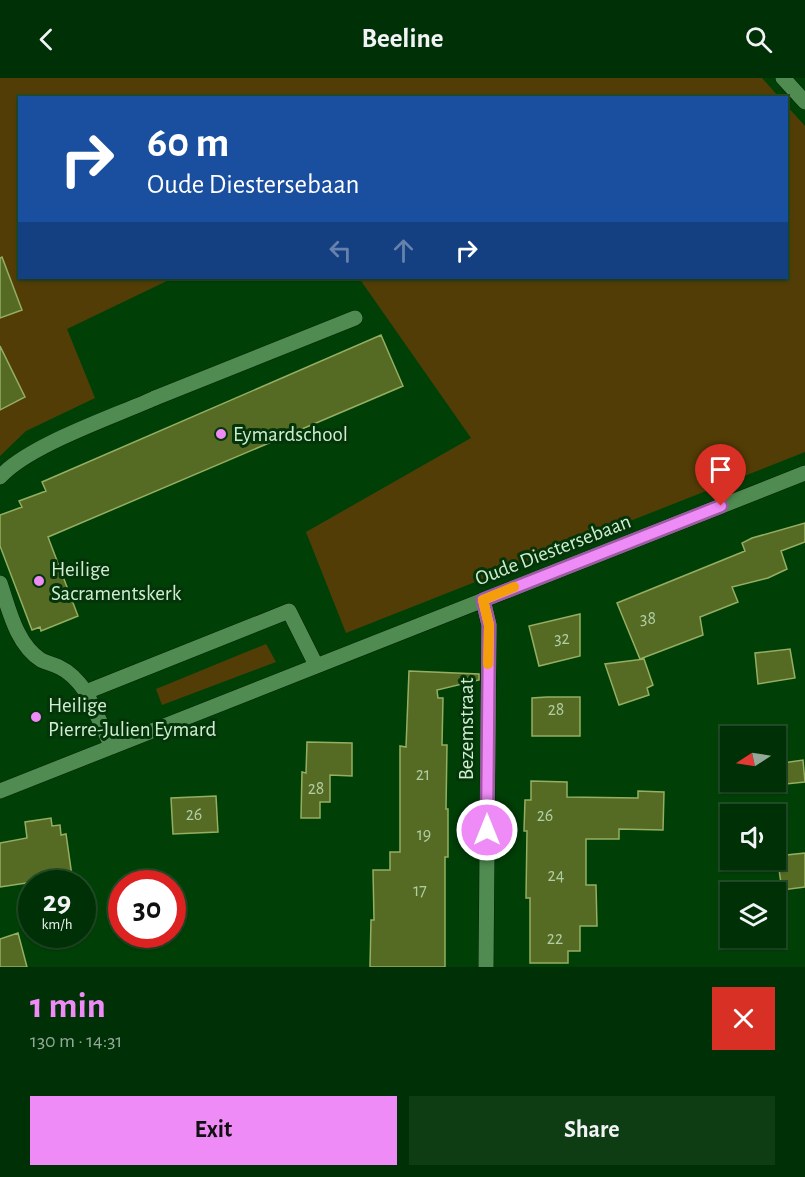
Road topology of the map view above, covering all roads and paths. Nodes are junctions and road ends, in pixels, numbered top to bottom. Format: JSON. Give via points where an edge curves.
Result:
{"nodes":[{"id":1,"x":783,"y":78,"type":"edge"},
{"id":2,"x":805,"y":102,"type":"edge"},
{"id":3,"x":356,"y":318,"type":"dead end"},
{"id":4,"x":805,"y":473,"type":"edge"},
{"id":5,"x":0,"y":477,"type":"edge"},
{"id":6,"x":0,"y":583,"type":"edge"},
{"id":7,"x":483,"y":600,"type":"junction"},
{"id":8,"x":316,"y":665,"type":"junction"},
{"id":9,"x":86,"y":692,"type":"junction"},
{"id":10,"x":112,"y":747,"type":"junction"},
{"id":11,"x":0,"y":791,"type":"edge"},
{"id":12,"x":486,"y":967,"type":"edge"}],
"edges":[{"from":1,"to":2,"type":"street"},
{"from":3,"to":5,"type":"street","via":[[60,439],[11,465]]},
{"from":4,"to":7,"type":"street","name":"Oude Diestersebaan"},
{"from":6,"to":9,"type":"street","via":[[15,628],[34,654],[59,667]]},
{"from":7,"to":8,"type":"street","name":"Oude Diestersebaan"},
{"from":7,"to":12,"type":"street","name":"Bezemstraat","via":[[489,625]]},
{"from":8,"to":9,"type":"street","via":[[289,611]]},
{"from":8,"to":10,"type":"street","name":"Oude Diestersebaan"},
{"from":9,"to":10,"type":"street"},
{"from":10,"to":11,"type":"street","name":"Oude Diestersebaan"}]}
